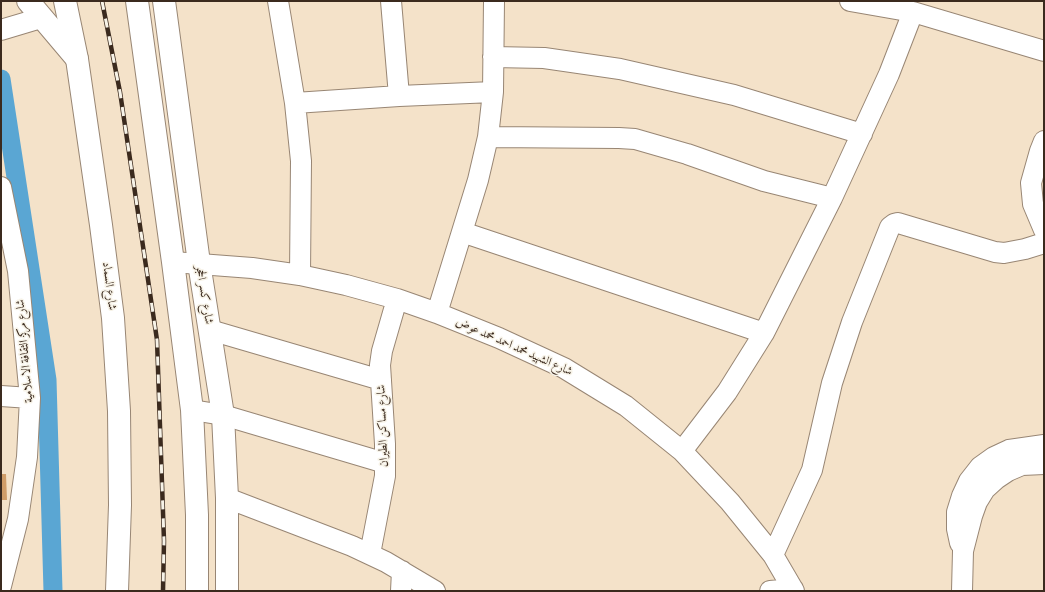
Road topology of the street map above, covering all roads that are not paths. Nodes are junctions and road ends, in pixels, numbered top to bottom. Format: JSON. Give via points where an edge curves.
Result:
{"nodes":[{"id":1,"x":28,"y":1,"type":"edge"},
{"id":2,"x":65,"y":1,"type":"edge"},
{"id":3,"x":137,"y":1,"type":"edge"},
{"id":4,"x":164,"y":1,"type":"edge"},
{"id":5,"x":278,"y":1,"type":"edge"},
{"id":6,"x":391,"y":1,"type":"edge"},
{"id":7,"x":494,"y":1,"type":"edge"},
{"id":8,"x":850,"y":1,"type":"edge"},
{"id":9,"x":913,"y":12,"type":"junction"},
{"id":10,"x":41,"y":18,"type":"junction"},
{"id":11,"x":9,"y":28,"type":"edge"},
{"id":12,"x":1044,"y":51,"type":"edge"},
{"id":13,"x":493,"y":57,"type":"junction"},
{"id":14,"x":77,"y":59,"type":"junction"},
{"id":15,"x":493,"y":92,"type":"junction"},
{"id":16,"x":399,"y":96,"type":"junction"},
{"id":17,"x":295,"y":103,"type":"junction"},
{"id":18,"x":862,"y":134,"type":"junction"},
{"id":19,"x":488,"y":137,"type":"junction"},
{"id":20,"x":1044,"y":141,"type":"edge"},
{"id":21,"x":1,"y":187,"type":"edge"},
{"id":22,"x":832,"y":198,"type":"junction"},
{"id":23,"x":1044,"y":230,"type":"edge"},
{"id":24,"x":462,"y":232,"type":"junction"},
{"id":25,"x":1044,"y":243,"type":"edge"},
{"id":26,"x":174,"y":262,"type":"junction"},
{"id":27,"x":199,"y":263,"type":"junction"},
{"id":28,"x":300,"y":276,"type":"junction"},
{"id":29,"x":397,"y":300,"type":"junction"},
{"id":30,"x":437,"y":313,"type":"junction"},
{"id":31,"x":210,"y":330,"type":"junction"},
{"id":32,"x":764,"y":333,"type":"junction"},
{"id":33,"x":381,"y":380,"type":"junction"},
{"id":34,"x":1,"y":396,"type":"edge"},
{"id":35,"x":30,"y":398,"type":"junction"},
{"id":36,"x":192,"y":410,"type":"junction"},
{"id":37,"x":223,"y":415,"type":"junction"},
{"id":38,"x":682,"y":450,"type":"junction"},
{"id":39,"x":1043,"y":452,"type":"edge"},
{"id":40,"x":385,"y":462,"type":"junction"},
{"id":41,"x":227,"y":498,"type":"junction"},
{"id":42,"x":9,"y":518,"type":"edge"},
{"id":43,"x":370,"y":554,"type":"junction"},
{"id":44,"x":772,"y":555,"type":"junction"},
{"id":45,"x":402,"y":571,"type":"junction"},
{"id":46,"x":1,"y":583,"type":"edge"},
{"id":47,"x":793,"y":590,"type":"edge"},
{"id":48,"x":117,"y":591,"type":"edge"},
{"id":49,"x":197,"y":591,"type":"edge"},
{"id":50,"x":227,"y":591,"type":"edge"},
{"id":51,"x":401,"y":591,"type":"edge"},
{"id":52,"x":435,"y":591,"type":"edge"},
{"id":53,"x":770,"y":591,"type":"edge"},
{"id":54,"x":962,"y":591,"type":"edge"}],
"edges":[{"from":1,"to":10,"type":"main road"},
{"from":2,"to":14,"type":"main road","name":"شارع السماد"},
{"from":3,"to":26,"type":"main road","name":"شارع كسر الحجر"},
{"from":4,"to":27,"type":"main road","name":"شارع كسر الحجر"},
{"from":5,"to":17,"type":"street"},
{"from":6,"to":16,"type":"street"},
{"from":7,"to":13,"type":"street"},
{"from":8,"to":9,"type":"street"},
{"from":9,"to":12,"type":"street"},
{"from":9,"to":18,"type":"street"},
{"from":10,"to":11,"type":"street"},
{"from":10,"to":14,"type":"main road"},
{"from":13,"to":15,"type":"street"},
{"from":13,"to":18,"type":"street","via":[[544,58],[620,69],[734,95]]},
{"from":14,"to":48,"type":"main road","name":"شارع السماد","via":[[113,318],[119,411],[120,505]]},
{"from":15,"to":16,"type":"street"},
{"from":15,"to":19,"type":"street"},
{"from":16,"to":17,"type":"street"},
{"from":17,"to":28,"type":"street","via":[[301,161]]},
{"from":18,"to":22,"type":"street"},
{"from":19,"to":22,"type":"street","via":[[635,139],[764,181]]},
{"from":19,"to":24,"type":"street"},
{"from":20,"to":23,"type":"street","via":[[1031,183],[1033,204]]},
{"from":21,"to":35,"type":"street","name":"شارع مركز الثقافة الاسلامية","via":[[18,271]]},
{"from":22,"to":32,"type":"street"},
{"from":24,"to":30,"type":"street"},
{"from":24,"to":32,"type":"street"},
{"from":25,"to":44,"type":"street","via":[[1004,253],[898,223],[890,227],[852,322],[832,383],[812,470]]},
{"from":26,"to":27,"type":"street","name":"شارع الشهيد محمد احمد محمد عوض"},
{"from":26,"to":36,"type":"main road","name":"شارع كسر الحجر"},
{"from":27,"to":28,"type":"street","name":"شارع الشهيد محمد احمد محمد عوض"},
{"from":27,"to":31,"type":"main road","name":"شارع كسر الحجر"},
{"from":28,"to":29,"type":"street","name":"شارع الشهيد محمد احمد محمد عوض"},
{"from":29,"to":30,"type":"street","name":"شارع الشهيد محمد احمد محمد عوض"},
{"from":29,"to":33,"type":"street","name":"شارع مساكن الطيران","via":[[382,351]]},
{"from":30,"to":38,"type":"street","name":"شارع الشهيد محمد احمد محمد عوض","via":[[564,368],[626,406]]},
{"from":31,"to":33,"type":"street"},
{"from":31,"to":37,"type":"main road","name":"شارع كسر الحجر"},
{"from":32,"to":38,"type":"street","via":[[727,392]]},
{"from":33,"to":40,"type":"street","name":"شارع مساكن الطيران"},
{"from":34,"to":35,"type":"street"},
{"from":35,"to":42,"type":"street","name":"شارع مركز الثقافة الاسلامية","via":[[27,457]]},
{"from":36,"to":37,"type":"street"},
{"from":36,"to":49,"type":"main road","name":"شارع كسر الحجر","via":[[197,515]]},
{"from":37,"to":40,"type":"street"},
{"from":37,"to":41,"type":"main road","name":"شارع كسر الحجر"},
{"from":38,"to":44,"type":"street","name":"شارع الشهيد محمد احمد محمد عوض","via":[[730,502]]},
{"from":39,"to":54,"type":"street","via":[[1009,450],[980,467],[969,481],[957,512],[958,536],[963,551]]},
{"from":40,"to":43,"type":"street","name":"شارع مساكن الطيران","via":[[383,490]]},
{"from":41,"to":43,"type":"street","via":[[335,538]]},
{"from":41,"to":50,"type":"main road","name":"شارع كسر الحجر"},
{"from":42,"to":46,"type":"street","name":"شارع مركز الثقافة الاسلامية"},
{"from":43,"to":45,"type":"street"},
{"from":44,"to":47,"type":"street","name":"شارع الشهيد محمد احمد محمد عوض"},
{"from":45,"to":51,"type":"street"},
{"from":45,"to":52,"type":"street"},
{"from":47,"to":53,"type":"street"}]}
